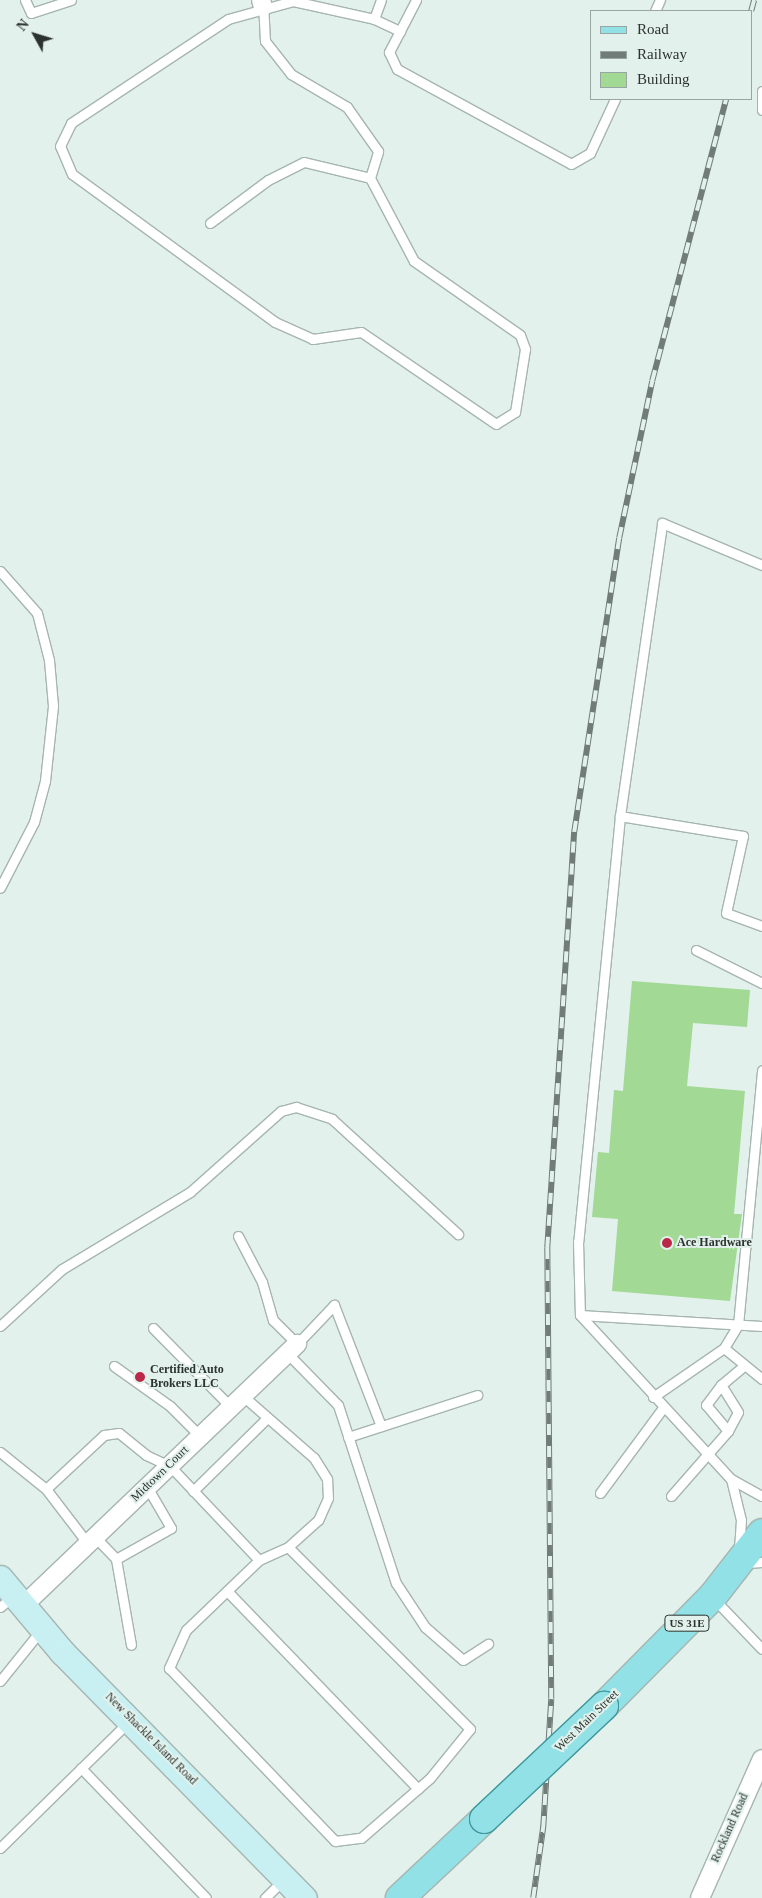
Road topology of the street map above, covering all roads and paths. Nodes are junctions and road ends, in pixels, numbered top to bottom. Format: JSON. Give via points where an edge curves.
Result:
{"nodes":[{"id":1,"x":25,"y":0,"type":"edge"},
{"id":2,"x":71,"y":0,"type":"edge"},
{"id":3,"x":381,"y":0,"type":"edge"},
{"id":4,"x":416,"y":0,"type":"edge"},
{"id":5,"x":262,"y":3,"type":"edge"},
{"id":6,"x":374,"y":19,"type":"junction"},
{"id":7,"x":400,"y":31,"type":"junction"},
{"id":8,"x":762,"y":91,"type":"edge"},
{"id":9,"x":615,"y":100,"type":"edge"},
{"id":10,"x":762,"y":110,"type":"edge"},
{"id":11,"x":370,"y":178,"type":"junction"},
{"id":12,"x":210,"y":223,"type":"dead end"},
{"id":13,"x":762,"y":565,"type":"edge"},
{"id":14,"x":0,"y":571,"type":"edge"},
{"id":15,"x":620,"y":816,"type":"junction"},
{"id":16,"x":0,"y":888,"type":"edge"},
{"id":17,"x":762,"y":926,"type":"edge"},
{"id":18,"x":696,"y":950,"type":"dead end"},
{"id":19,"x":762,"y":983,"type":"edge"},
{"id":20,"x":762,"y":1070,"type":"edge"},
{"id":21,"x":458,"y":1234,"type":"dead end"},
{"id":22,"x":238,"y":1236,"type":"dead end"},
{"id":23,"x":580,"y":1315,"type":"junction"},
{"id":24,"x":738,"y":1325,"type":"junction"},
{"id":25,"x":0,"y":1326,"type":"edge"},
{"id":26,"x":762,"y":1326,"type":"edge"},
{"id":27,"x":153,"y":1328,"type":"dead end"},
{"id":28,"x":292,"y":1348,"type":"junction"},
{"id":29,"x":724,"y":1348,"type":"junction"},
{"id":30,"x":114,"y":1366,"type":"dead end"},
{"id":31,"x":744,"y":1366,"type":"junction"},
{"id":32,"x":762,"y":1380,"type":"edge"},
{"id":33,"x":721,"y":1385,"type":"junction"},
{"id":34,"x":477,"y":1395,"type":"dead end"},
{"id":35,"x":653,"y":1397,"type":"junction"},
{"id":36,"x":237,"y":1401,"type":"junction"},
{"id":37,"x":663,"y":1408,"type":"junction"},
{"id":38,"x":267,"y":1418,"type":"junction"},
{"id":39,"x":381,"y":1426,"type":"junction"},
{"id":40,"x":728,"y":1431,"type":"junction"},
{"id":41,"x":200,"y":1436,"type":"junction"},
{"id":42,"x":348,"y":1437,"type":"junction"},
{"id":43,"x":0,"y":1452,"type":"edge"},
{"id":44,"x":707,"y":1454,"type":"junction"},
{"id":45,"x":170,"y":1466,"type":"junction"},
{"id":46,"x":731,"y":1479,"type":"junction"},
{"id":47,"x":147,"y":1487,"type":"junction"},
{"id":48,"x":46,"y":1489,"type":"junction"},
{"id":49,"x":194,"y":1491,"type":"junction"},
{"id":50,"x":600,"y":1493,"type":"dead end"},
{"id":51,"x":671,"y":1496,"type":"dead end"},
{"id":52,"x":762,"y":1496,"type":"edge"},
{"id":53,"x":762,"y":1533,"type":"edge"},
{"id":54,"x":92,"y":1540,"type":"junction"},
{"id":55,"x":288,"y":1547,"type":"junction"},
{"id":56,"x":116,"y":1559,"type":"junction"},
{"id":57,"x":259,"y":1560,"type":"junction"},
{"id":58,"x":750,"y":1562,"type":"edge"},
{"id":59,"x":227,"y":1591,"type":"junction"},
{"id":60,"x":10,"y":1596,"type":"edge"},
{"id":61,"x":712,"y":1597,"type":"junction"},
{"id":62,"x":43,"y":1628,"type":"junction"},
{"id":63,"x":488,"y":1644,"type":"dead end"},
{"id":64,"x":131,"y":1645,"type":"dead end"},
{"id":65,"x":762,"y":1649,"type":"edge"},
{"id":66,"x":0,"y":1681,"type":"edge"},
{"id":67,"x":130,"y":1720,"type":"junction"},
{"id":68,"x":762,"y":1759,"type":"edge"},
{"id":69,"x":81,"y":1768,"type":"junction"},
{"id":70,"x":418,"y":1789,"type":"junction"},
{"id":71,"x":0,"y":1848,"type":"edge"},
{"id":72,"x":285,"y":1878,"type":"junction"},
{"id":73,"x":206,"y":1898,"type":"edge"},
{"id":74,"x":265,"y":1898,"type":"edge"},
{"id":75,"x":304,"y":1898,"type":"edge"},
{"id":76,"x":400,"y":1898,"type":"edge"},
{"id":77,"x":700,"y":1898,"type":"edge"}],
"edges":[{"from":1,"to":2,"type":"lane","via":[[31,13]]},
{"from":3,"to":6,"type":"lane"},
{"from":4,"to":7,"type":"lane"},
{"from":5,"to":6,"type":"lane","via":[[315,3],[362,20]]},
{"from":5,"to":11,"type":"lane","via":[[265,41],[290,74],[348,108],[378,151]]},
{"from":5,"to":11,"type":"lane","via":[[228,19],[71,123],[60,146],[72,174],[275,322],[313,339],[361,332],[496,424],[514,412],[525,349],[520,335],[414,261]]},
{"from":6,"to":7,"type":"lane"},
{"from":7,"to":9,"type":"lane","via":[[389,52],[396,68],[572,164],[590,153]]},
{"from":8,"to":10,"type":"lane"},
{"from":11,"to":12,"type":"lane","via":[[304,162],[268,180]]},
{"from":13,"to":15,"type":"lane","via":[[662,523]]},
{"from":14,"to":16,"type":"lane","via":[[37,613],[50,660],[53,706],[46,773],[34,822]]},
{"from":15,"to":17,"type":"lane","via":[[743,836],[726,913]]},
{"from":15,"to":23,"type":"lane","via":[[578,1241]]},
{"from":18,"to":19,"type":"lane"},
{"from":20,"to":24,"type":"lane"},
{"from":21,"to":25,"type":"lane","via":[[332,1119],[296,1107],[281,1111],[190,1192],[62,1269]]},
{"from":22,"to":28,"type":"lane","via":[[262,1282],[273,1320]]},
{"from":23,"to":24,"type":"lane"},
{"from":23,"to":35,"type":"lane"},
{"from":24,"to":26,"type":"lane"},
{"from":24,"to":29,"type":"lane"},
{"from":27,"to":36,"type":"lane"},
{"from":28,"to":36,"type":"street","name":"Midtown Court"},
{"from":28,"to":39,"type":"lane","via":[[334,1305]]},
{"from":28,"to":42,"type":"lane","via":[[338,1405]]},
{"from":29,"to":31,"type":"lane"},
{"from":29,"to":35,"type":"lane"},
{"from":30,"to":41,"type":"lane","via":[[170,1406]]},
{"from":31,"to":32,"type":"lane"},
{"from":31,"to":33,"type":"lane"},
{"from":33,"to":40,"type":"lane","via":[[738,1412]]},
{"from":33,"to":40,"type":"lane","via":[[706,1405]]},
{"from":34,"to":39,"type":"lane"},
{"from":35,"to":37,"type":"lane"},
{"from":36,"to":38,"type":"lane"},
{"from":36,"to":41,"type":"street","name":"Midtown Court"},
{"from":37,"to":44,"type":"lane"},
{"from":37,"to":50,"type":"lane"},
{"from":38,"to":49,"type":"lane"},
{"from":38,"to":55,"type":"lane","via":[[314,1458],[327,1479],[328,1498],[318,1520]]},
{"from":39,"to":42,"type":"lane"},
{"from":40,"to":44,"type":"lane"},
{"from":41,"to":45,"type":"street","name":"Midtown Court"},
{"from":42,"to":63,"type":"lane","via":[[396,1582],[425,1627],[464,1660]]},
{"from":43,"to":48,"type":"lane"},
{"from":44,"to":46,"type":"lane"},
{"from":44,"to":51,"type":"lane"},
{"from":45,"to":47,"type":"street","name":"Midtown Court"},
{"from":45,"to":48,"type":"lane","via":[[146,1455],[119,1434],[104,1435]]},
{"from":45,"to":49,"type":"lane"},
{"from":46,"to":52,"type":"lane"},
{"from":46,"to":58,"type":"lane"},
{"from":47,"to":54,"type":"street","name":"Midtown Court"},
{"from":47,"to":56,"type":"lane","via":[[171,1528]]},
{"from":48,"to":54,"type":"lane"},
{"from":49,"to":57,"type":"lane"},
{"from":53,"to":58,"type":"main road","name":"West Main Street","number":"US 31E"},
{"from":54,"to":56,"type":"lane"},
{"from":54,"to":60,"type":"street","name":"Midtown Court"},
{"from":55,"to":57,"type":"lane"},
{"from":55,"to":70,"type":"lane","via":[[470,1728]]},
{"from":56,"to":64,"type":"lane"},
{"from":57,"to":59,"type":"lane"},
{"from":58,"to":61,"type":"main road","name":"West Main Street","number":"US 31E"},
{"from":59,"to":70,"type":"lane"},
{"from":59,"to":70,"type":"lane","via":[[186,1630],[168,1668],[335,1841],[361,1838]]},
{"from":60,"to":62,"type":"main road","name":"New Shackle Island Road"},
{"from":61,"to":65,"type":"lane"},
{"from":61,"to":76,"type":"main road","name":"West Main Street","number":"US 31E","bridge":true,"via":[[604,1706]]},
{"from":62,"to":66,"type":"lane"},
{"from":62,"to":67,"type":"main road","name":"New Shackle Island Road"},
{"from":67,"to":69,"type":"lane"},
{"from":67,"to":72,"type":"main road","name":"New Shackle Island Road"},
{"from":68,"to":77,"type":"street","name":"Rockland Road"},
{"from":69,"to":71,"type":"lane"},
{"from":69,"to":73,"type":"lane"},
{"from":72,"to":74,"type":"lane"},
{"from":72,"to":75,"type":"main road","name":"New Shackle Island Road"}]}
